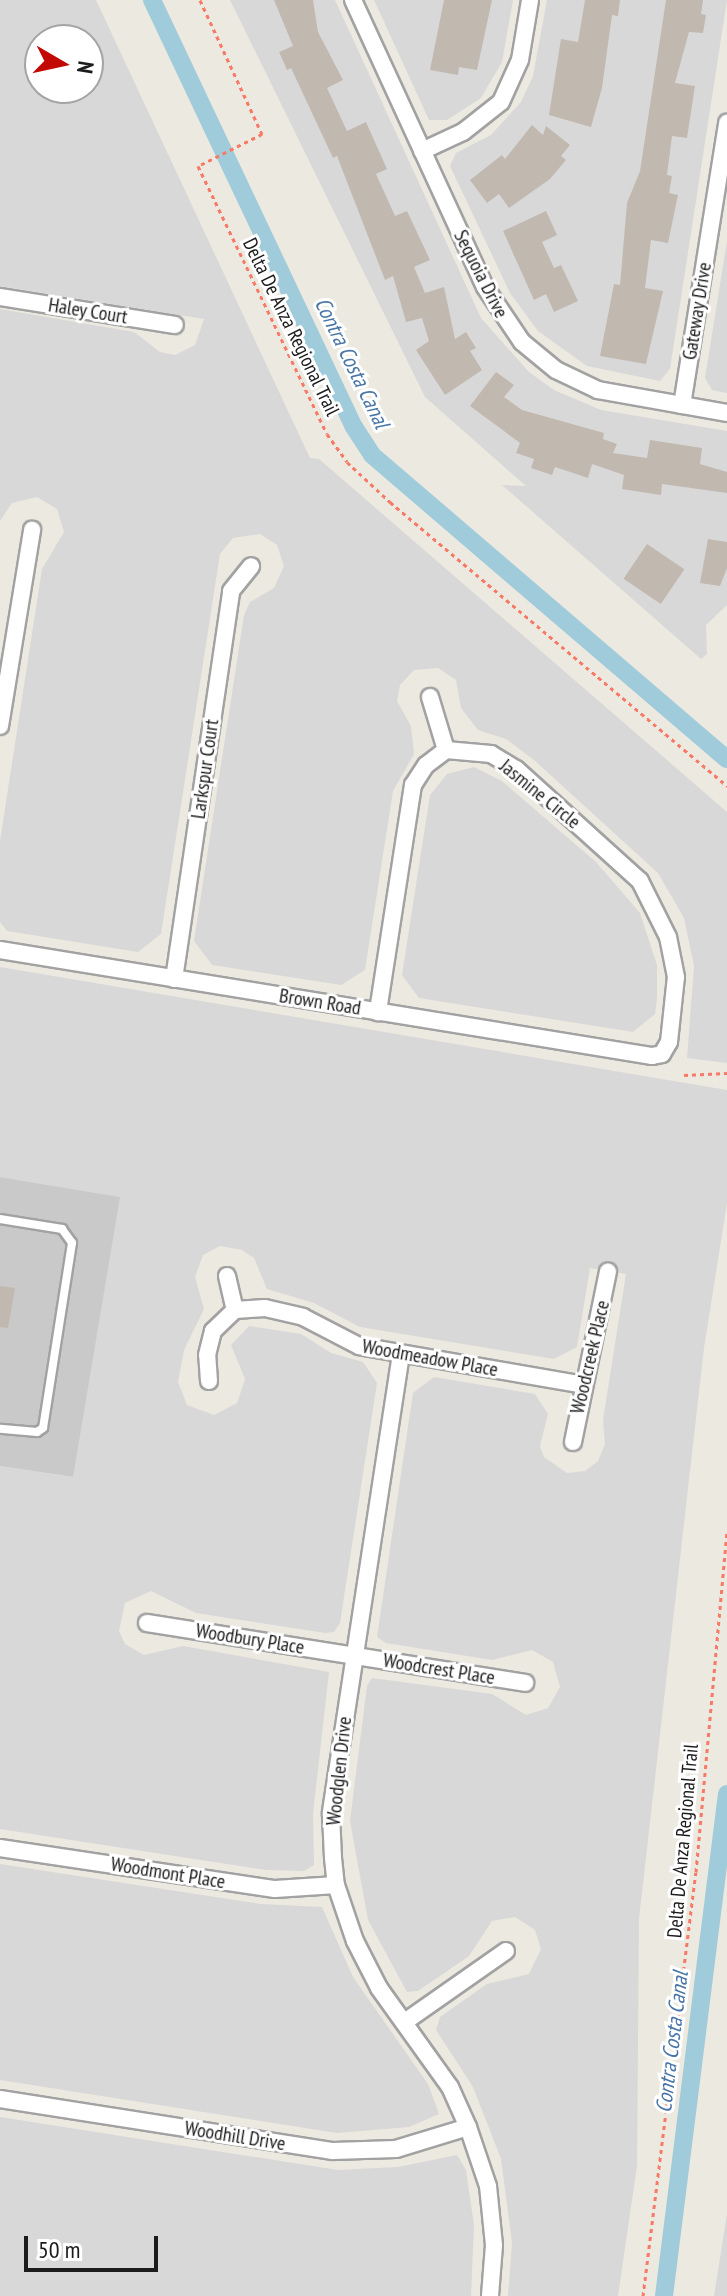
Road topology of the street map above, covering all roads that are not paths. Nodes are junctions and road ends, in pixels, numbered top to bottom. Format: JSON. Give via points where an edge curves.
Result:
{"nodes":[{"id":1,"x":353,"y":0,"type":"edge"},
{"id":2,"x":530,"y":0,"type":"edge"},
{"id":3,"x":727,"y":123,"type":"edge"},
{"id":4,"x":422,"y":151,"type":"junction"},
{"id":5,"x":0,"y":297,"type":"edge"},
{"id":6,"x":175,"y":325,"type":"dead end"},
{"id":7,"x":682,"y":405,"type":"junction"},
{"id":8,"x":727,"y":413,"type":"edge"},
{"id":9,"x":32,"y":530,"type":"dead end"},
{"id":10,"x":251,"y":566,"type":"dead end"},
{"id":11,"x":430,"y":697,"type":"dead end"},
{"id":12,"x":0,"y":726,"type":"edge"},
{"id":13,"x":446,"y":750,"type":"junction"},
{"id":14,"x":0,"y":950,"type":"edge"},
{"id":15,"x":174,"y":979,"type":"junction"},
{"id":16,"x":378,"y":1012,"type":"junction"},
{"id":17,"x":640,"y":1055,"type":"joint"},
{"id":18,"x":0,"y":1219,"type":"edge"},
{"id":19,"x":608,"y":1272,"type":"dead end"},
{"id":20,"x":227,"y":1276,"type":"dead end"},
{"id":21,"x":235,"y":1310,"type":"junction"},
{"id":22,"x":401,"y":1354,"type":"junction"},
{"id":23,"x":209,"y":1381,"type":"dead end"},
{"id":24,"x":584,"y":1385,"type":"junction"},
{"id":25,"x":0,"y":1429,"type":"edge"},
{"id":26,"x":573,"y":1442,"type":"dead end"},
{"id":27,"x":147,"y":1623,"type":"dead end"},
{"id":28,"x":353,"y":1655,"type":"junction"},
{"id":29,"x":525,"y":1683,"type":"dead end"},
{"id":30,"x":0,"y":1848,"type":"edge"},
{"id":31,"x":336,"y":1885,"type":"junction"},
{"id":32,"x":506,"y":1951,"type":"dead end"},
{"id":33,"x":406,"y":2021,"type":"junction"},
{"id":34,"x":0,"y":2099,"type":"edge"},
{"id":35,"x":468,"y":2127,"type":"junction"},
{"id":36,"x":490,"y":2296,"type":"edge"}],
"edges":[{"from":1,"to":4,"type":"street","name":"Sequoia Drive"},
{"from":2,"to":4,"type":"street","via":[[520,60],[501,102],[463,132]]},
{"from":3,"to":7,"type":"street","name":"Gateway Drive"},
{"from":4,"to":7,"type":"street","name":"Sequoia Drive","via":[[495,307],[522,342],[576,381]]},
{"from":5,"to":6,"type":"street","name":"Haley Court"},
{"from":7,"to":8,"type":"street","name":"Sequoia Drive"},
{"from":9,"to":12,"type":"street"},
{"from":10,"to":15,"type":"street","name":"Larkspur Court","via":[[231,591]]},
{"from":11,"to":13,"type":"street"},
{"from":13,"to":16,"type":"street","via":[[426,765],[413,785]]},
{"from":13,"to":17,"type":"street","name":"Jasmine Circle","via":[[491,754],[516,769],[640,881],[656,906],[676,977],[672,1025],[662,1054]]},
{"from":14,"to":15,"type":"street","name":"Brown Road"},
{"from":15,"to":16,"type":"street","name":"Brown Road"},
{"from":16,"to":17,"type":"street","name":"Brown Road"},
{"from":18,"to":25,"type":"lane","via":[[62,1229],[72,1243],[43,1428]]},
{"from":19,"to":24,"type":"street","name":"Woodcreek Place","via":[[594,1358]]},
{"from":20,"to":21,"type":"street"},
{"from":21,"to":22,"type":"street","name":"Woodmeadow Place","via":[[265,1308],[303,1317],[340,1339]]},
{"from":21,"to":23,"type":"street","via":[[213,1331],[207,1355]]},
{"from":22,"to":24,"type":"street","name":"Woodmeadow Place"},
{"from":22,"to":28,"type":"street","name":"Woodglen Drive"},
{"from":24,"to":26,"type":"street","name":"Woodcreek Place"},
{"from":27,"to":28,"type":"street","name":"Woodbury Place"},
{"from":28,"to":29,"type":"street","name":"Woodcrest Place"},
{"from":28,"to":31,"type":"street","name":"Woodglen Drive","via":[[331,1814]]},
{"from":30,"to":31,"type":"street","name":"Woodmont Place","via":[[275,1889]]},
{"from":31,"to":33,"type":"street","name":"Woodglen Drive","via":[[379,1988]]},
{"from":32,"to":33,"type":"street"},
{"from":33,"to":35,"type":"street","name":"Woodglen Drive","via":[[450,2087]]},
{"from":34,"to":35,"type":"street","name":"Woodhill Drive","via":[[333,2151],[396,2149]]},
{"from":35,"to":36,"type":"street","name":"Woodglen Drive","via":[[488,2186],[494,2245]]}]}
